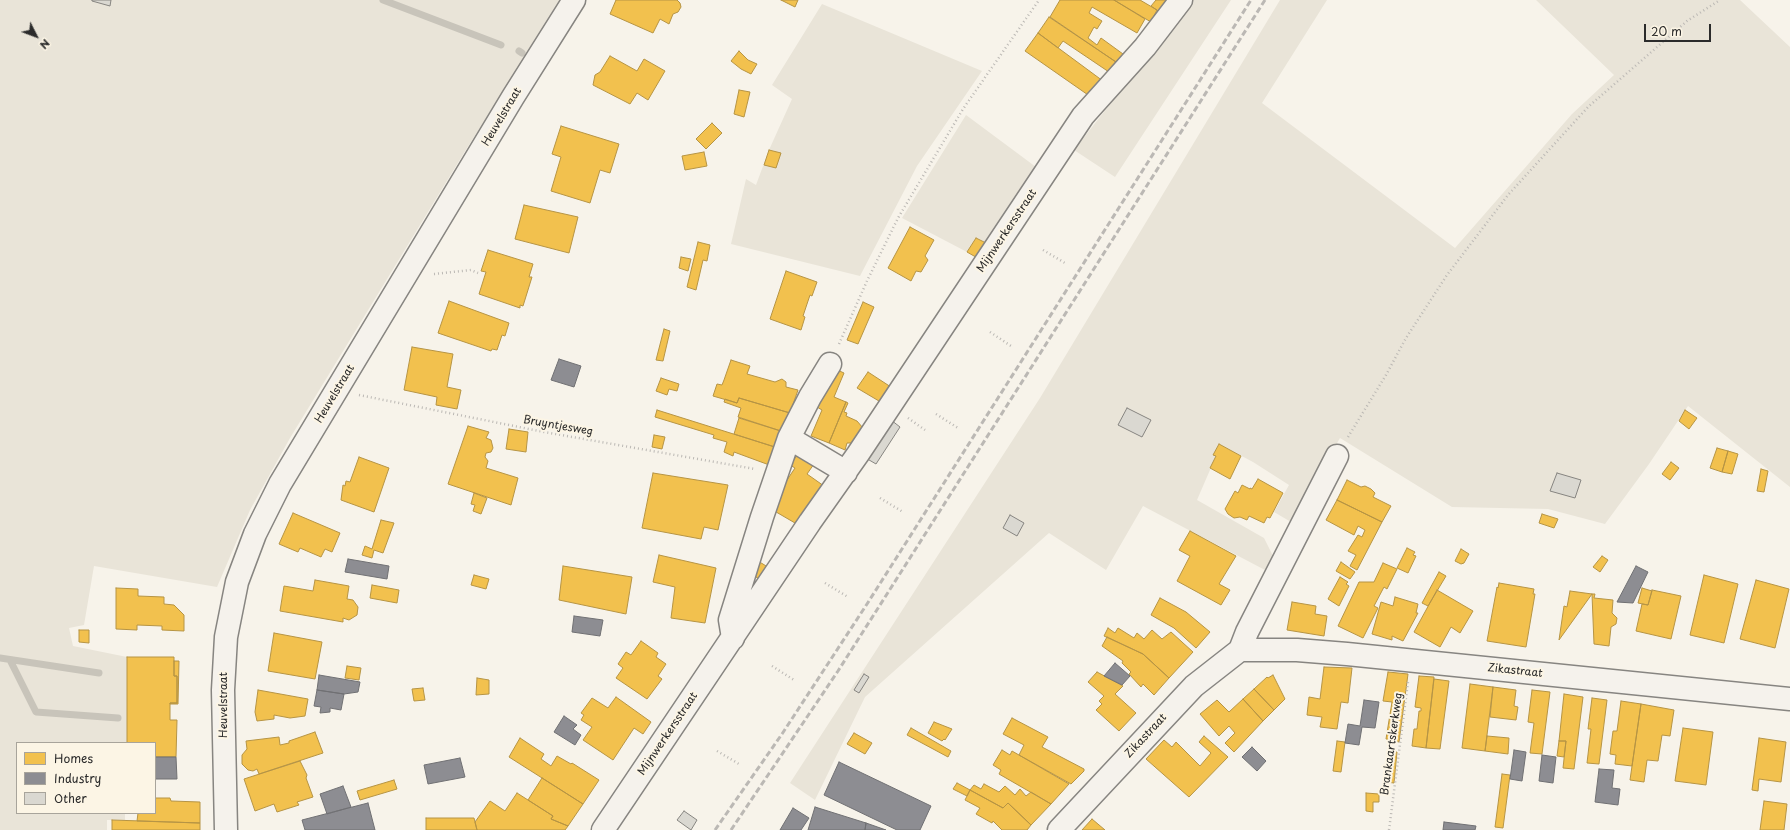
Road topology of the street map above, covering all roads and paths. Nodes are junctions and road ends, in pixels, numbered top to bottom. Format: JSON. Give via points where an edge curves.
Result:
{"nodes":[{"id":1,"x":574,"y":0,"type":"edge"},
{"id":2,"x":1039,"y":0,"type":"edge"},
{"id":3,"x":1181,"y":0,"type":"edge"},
{"id":4,"x":1720,"y":0,"type":"edge"},
{"id":5,"x":1043,"y":250,"type":"dead end"},
{"id":6,"x":1065,"y":263,"type":"dead end"},
{"id":7,"x":478,"y":273,"type":"dead end"},
{"id":8,"x":433,"y":274,"type":"dead end"},
{"id":9,"x":990,"y":332,"type":"dead end"},
{"id":10,"x":1011,"y":346,"type":"dead end"},
{"id":11,"x":830,"y":364,"type":"joint"},
{"id":12,"x":337,"y":391,"type":"junction"},
{"id":13,"x":936,"y":414,"type":"dead end"},
{"id":14,"x":958,"y":428,"type":"dead end"},
{"id":15,"x":789,"y":438,"type":"junction"},
{"id":16,"x":1337,"y":456,"type":"joint"},
{"id":17,"x":777,"y":472,"type":"junction"},
{"id":18,"x":846,"y":472,"type":"junction"},
{"id":19,"x":880,"y":498,"type":"dead end"},
{"id":20,"x":903,"y":512,"type":"dead end"},
{"id":21,"x":825,"y":583,"type":"dead end"},
{"id":22,"x":848,"y":597,"type":"dead end"},
{"id":23,"x":733,"y":638,"type":"junction"},
{"id":24,"x":1240,"y":650,"type":"junction"},
{"id":25,"x":1412,"y":660,"type":"junction"},
{"id":26,"x":772,"y":666,"type":"dead end"},
{"id":27,"x":794,"y":680,"type":"dead end"},
{"id":28,"x":1790,"y":699,"type":"edge"},
{"id":29,"x":718,"y":751,"type":"dead end"},
{"id":30,"x":739,"y":764,"type":"dead end"},
{"id":31,"x":226,"y":830,"type":"edge"},
{"id":32,"x":603,"y":830,"type":"edge"},
{"id":33,"x":1059,"y":830,"type":"edge"},
{"id":34,"x":1389,"y":830,"type":"edge"}],
"edges":[{"from":1,"to":12,"type":"street","name":"Heuvelstraat"},
{"from":2,"to":11,"type":"path","via":[[963,109],[898,218]]},
{"from":3,"to":18,"type":"street","name":"Mijnwerkersstraat","via":[[1145,47],[1084,116]]},
{"from":4,"to":16,"type":"path","via":[[1687,21],[1588,107],[1508,195],[1443,282],[1406,338]]},
{"from":5,"to":6,"type":"path"},
{"from":7,"to":8,"type":"path","via":[[471,270]]},
{"from":9,"to":10,"type":"path"},
{"from":11,"to":15,"type":"street"},
{"from":12,"to":17,"type":"path","name":"Bruyntjesweg","via":[[544,432]]},
{"from":12,"to":31,"type":"street","name":"Heuvelstraat","via":[[280,484],[255,534],[237,582],[226,637],[223,690]]},
{"from":13,"to":14,"type":"path"},
{"from":15,"to":17,"type":"street"},
{"from":15,"to":18,"type":"street"},
{"from":16,"to":24,"type":"street"},
{"from":17,"to":23,"type":"street","via":[[730,620]]},
{"from":18,"to":23,"type":"street","name":"Mijnwerkersstraat"},
{"from":19,"to":20,"type":"path"},
{"from":21,"to":22,"type":"path"},
{"from":23,"to":32,"type":"street","name":"Mijnwerkersstraat"},
{"from":24,"to":25,"type":"street","name":"Zikastraat","via":[[1297,650]]},
{"from":24,"to":33,"type":"street","name":"Zikastraat","via":[[1194,686]]},
{"from":25,"to":28,"type":"street","name":"Zikastraat"},
{"from":25,"to":34,"type":"path","name":"Brankaartskerkweg"},
{"from":26,"to":27,"type":"path"},
{"from":29,"to":30,"type":"path"}]}
